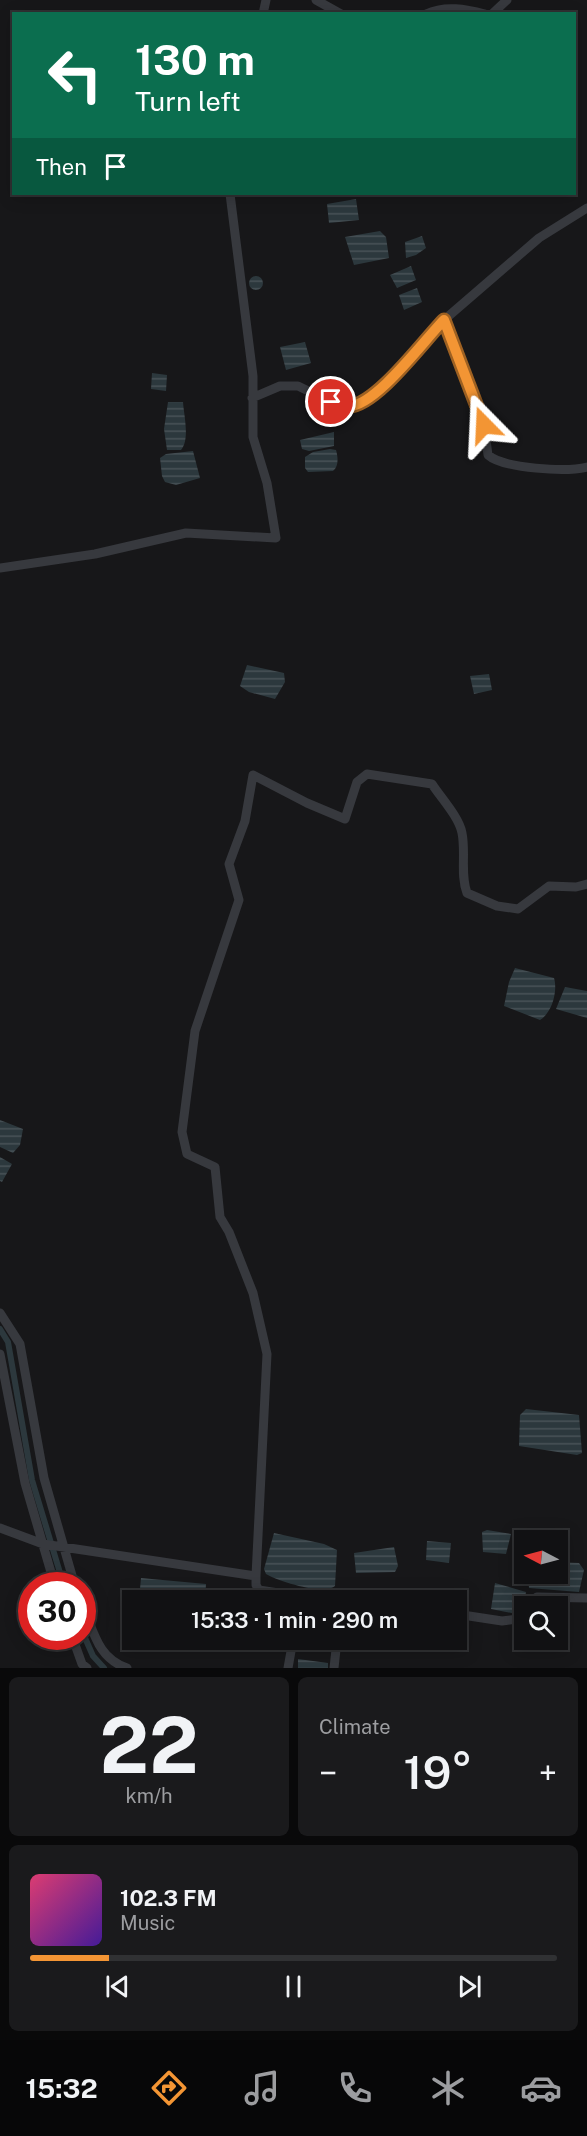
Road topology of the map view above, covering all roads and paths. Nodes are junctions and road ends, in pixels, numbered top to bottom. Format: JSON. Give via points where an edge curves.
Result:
{"nodes":[{"id":1,"x":316,"y":0,"type":"edge"},
{"id":2,"x":507,"y":0,"type":"edge"},
{"id":3,"x":337,"y":12,"type":"edge"},
{"id":4,"x":430,"y":12,"type":"edge"},
{"id":5,"x":478,"y":12,"type":"edge"},
{"id":6,"x":494,"y":12,"type":"edge"},
{"id":7,"x":230,"y":195,"type":"edge"},
{"id":8,"x":587,"y":208,"type":"edge"},
{"id":9,"x":444,"y":320,"type":"junction"},
{"id":10,"x":252,"y":398,"type":"junction"},
{"id":11,"x":587,"y":467,"type":"edge"},
{"id":12,"x":0,"y":568,"type":"edge"},
{"id":13,"x":587,"y":884,"type":"edge"},
{"id":14,"x":0,"y":1313,"type":"edge"},
{"id":15,"x":0,"y":1354,"type":"edge"},
{"id":16,"x":0,"y":1528,"type":"edge"},
{"id":17,"x":42,"y":1544,"type":"junction"},
{"id":18,"x":64,"y":1548,"type":"junction"},
{"id":19,"x":51,"y":1572,"type":"edge"},
{"id":20,"x":71,"y":1572,"type":"edge"},
{"id":21,"x":256,"y":1576,"type":"junction"},
{"id":22,"x":259,"y":1590,"type":"edge"},
{"id":23,"x":568,"y":1598,"type":"edge"},
{"id":24,"x":587,"y":1598,"type":"edge"},
{"id":25,"x":467,"y":1616,"type":"edge"},
{"id":26,"x":514,"y":1619,"type":"edge"},
{"id":27,"x":96,"y":1637,"type":"edge"},
{"id":28,"x":77,"y":1650,"type":"edge"},
{"id":29,"x":291,"y":1650,"type":"edge"},
{"id":30,"x":336,"y":1650,"type":"edge"},
{"id":31,"x":87,"y":1668,"type":"edge"},
{"id":32,"x":127,"y":1668,"type":"edge"},
{"id":33,"x":288,"y":1668,"type":"edge"},
{"id":34,"x":334,"y":1668,"type":"edge"}],
"edges":[{"from":1,"to":3,"type":"street"},
{"from":2,"to":6,"type":"street"},
{"from":4,"to":5,"type":"street","via":[[464,8]]},
{"from":7,"to":10,"type":"street","via":[[248,323]]},
{"from":8,"to":9,"type":"street","via":[[539,238]]},
{"from":9,"to":10,"type":"street","via":[[413,357],[366,401],[350,406],[331,402],[298,386],[279,386]]},
{"from":9,"to":11,"type":"street","via":[[484,425],[488,455],[500,463],[526,468]]},
{"from":10,"to":12,"type":"street","via":[[253,437],[267,483],[276,538],[186,533],[96,554]]},
{"from":13,"to":21,"type":"street","via":[[549,886],[518,909],[497,906],[467,893],[463,882],[462,830],[432,784],[367,774],[357,782],[345,819],[307,804],[254,775],[245,821],[229,864],[239,900],[195,1031],[182,1132],[187,1154],[215,1167],[220,1217],[253,1293],[267,1354]]},
{"from":14,"to":18,"type":"street","via":[[20,1344],[44,1478]]},
{"from":15,"to":17,"type":"street","via":[[25,1484]]},
{"from":16,"to":17,"type":"street"},
{"from":17,"to":18,"type":"street"},
{"from":17,"to":19,"type":"street"},
{"from":18,"to":20,"type":"street"},
{"from":18,"to":21,"type":"street"},
{"from":21,"to":22,"type":"street"},
{"from":23,"to":24,"type":"street"},
{"from":25,"to":26,"type":"street"},
{"from":27,"to":32,"type":"street","via":[[104,1656]]},
{"from":28,"to":31,"type":"street"},
{"from":29,"to":33,"type":"street"},
{"from":30,"to":34,"type":"street"}]}
